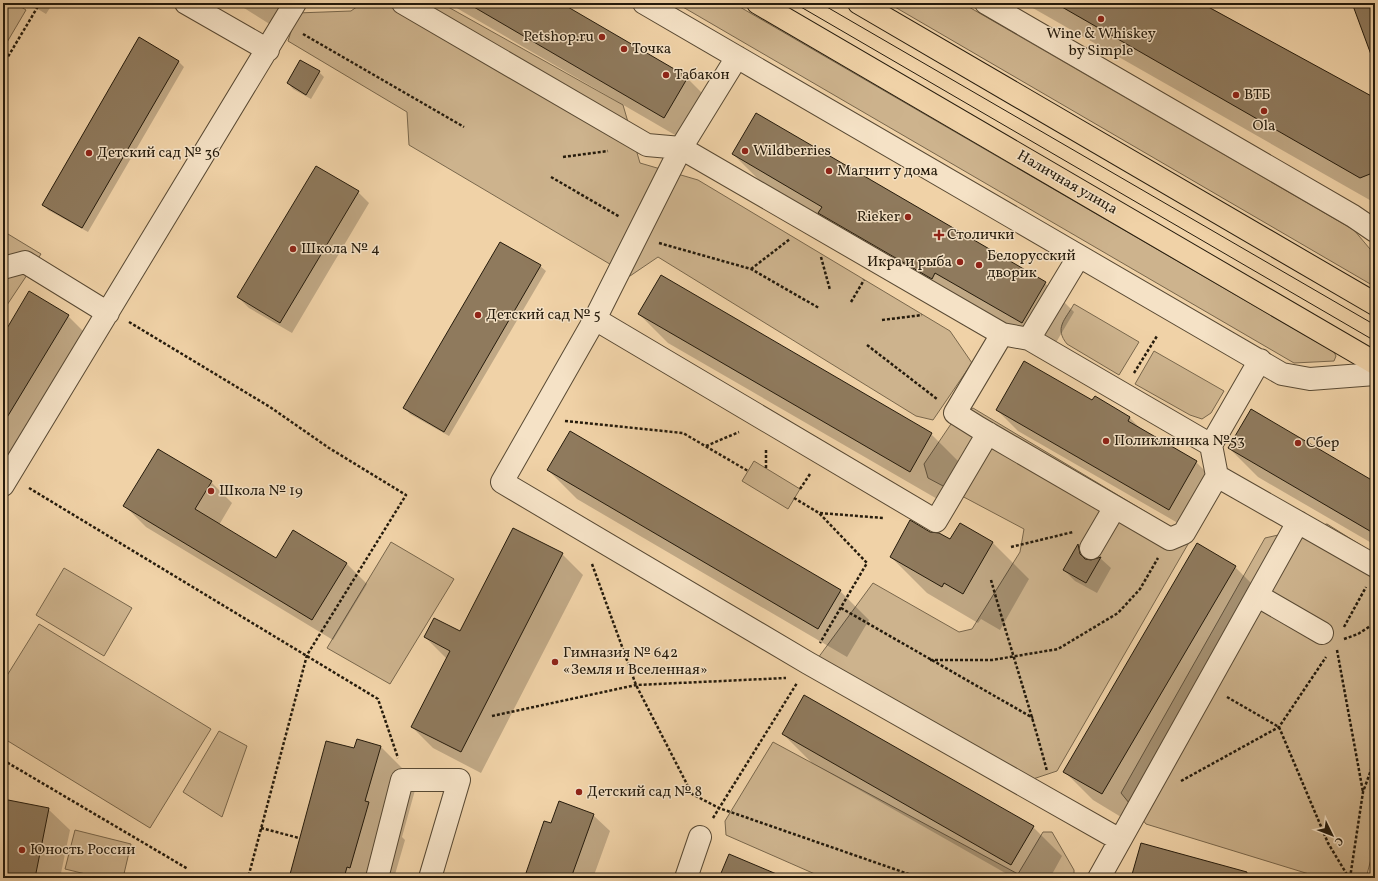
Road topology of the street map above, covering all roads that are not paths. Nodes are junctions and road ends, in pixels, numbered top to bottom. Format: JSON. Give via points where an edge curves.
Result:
{"nodes":[{"id":1,"x":186,"y":3,"type":"edge"},
{"id":2,"x":295,"y":3,"type":"edge"},
{"id":3,"x":403,"y":3,"type":"edge"},
{"id":4,"x":644,"y":3,"type":"edge"},
{"id":5,"x":758,"y":3,"type":"edge"},
{"id":6,"x":860,"y":3,"type":"edge"},
{"id":7,"x":986,"y":3,"type":"edge"},
{"id":8,"x":268,"y":50,"type":"junction"},
{"id":9,"x":737,"y":57,"type":"junction"},
{"id":10,"x":681,"y":148,"type":"junction"},
{"id":11,"x":1375,"y":232,"type":"edge"},
{"id":12,"x":1079,"y":256,"type":"junction"},
{"id":13,"x":3,"y":268,"type":"edge"},
{"id":14,"x":1375,"y":304,"type":"edge"},
{"id":15,"x":108,"y":313,"type":"junction"},
{"id":16,"x":595,"y":318,"type":"junction"},
{"id":17,"x":1002,"y":334,"type":"junction"},
{"id":18,"x":1029,"y":338,"type":"junction"},
{"id":19,"x":1260,"y":360,"type":"junction"},
{"id":20,"x":1375,"y":363,"type":"edge"},
{"id":21,"x":1375,"y":374,"type":"edge"},
{"id":22,"x":988,"y":433,"type":"junction"},
{"id":23,"x":1211,"y":445,"type":"junction"},
{"id":24,"x":9,"y":476,"type":"edge"},
{"id":25,"x":1217,"y":476,"type":"junction"},
{"id":26,"x":1109,"y":516,"type":"junction"},
{"id":27,"x":1298,"y":522,"type":"junction"},
{"id":28,"x":1091,"y":548,"type":"dead end"},
{"id":29,"x":1371,"y":575,"type":"edge"},
{"id":30,"x":1258,"y":596,"type":"junction"},
{"id":31,"x":1336,"y":636,"type":"road end"},
{"id":32,"x":700,"y":837,"type":"road end"},
{"id":33,"x":1120,"y":840,"type":"junction"},
{"id":34,"x":377,"y":878,"type":"edge"},
{"id":35,"x":430,"y":878,"type":"edge"},
{"id":36,"x":686,"y":878,"type":"edge"},
{"id":37,"x":1099,"y":878,"type":"edge"}],
"edges":[{"from":1,"to":8,"type":"street"},
{"from":2,"to":8,"type":"street"},
{"from":3,"to":10,"type":"street","via":[[647,145]]},
{"from":4,"to":9,"type":"street"},
{"from":5,"to":20,"type":"main road","name":"Наличная улица"},
{"from":6,"to":14,"type":"main road"},
{"from":7,"to":11,"type":"street","via":[[1346,212]]},
{"from":8,"to":15,"type":"street"},
{"from":9,"to":10,"type":"street"},
{"from":9,"to":12,"type":"street"},
{"from":10,"to":16,"type":"street"},
{"from":10,"to":17,"type":"street"},
{"from":12,"to":18,"type":"street"},
{"from":12,"to":19,"type":"street"},
{"from":13,"to":15,"type":"street","via":[[25,262]]},
{"from":15,"to":24,"type":"street"},
{"from":16,"to":22,"type":"street","via":[[936,521]]},
{"from":16,"to":33,"type":"street","via":[[502,482],[804,670]]},
{"from":17,"to":18,"type":"street"},
{"from":17,"to":22,"type":"street","via":[[955,413]]},
{"from":18,"to":23,"type":"street"},
{"from":19,"to":21,"type":"street","via":[[1282,374],[1310,378]]},
{"from":19,"to":23,"type":"street"},
{"from":22,"to":26,"type":"street"},
{"from":23,"to":25,"type":"street"},
{"from":25,"to":26,"type":"street","via":[[1184,533],[1170,539]]},
{"from":25,"to":27,"type":"street"},
{"from":26,"to":28,"type":"street"},
{"from":27,"to":29,"type":"street"},
{"from":27,"to":30,"type":"street"},
{"from":30,"to":31,"type":"street"},
{"from":30,"to":33,"type":"street"},
{"from":32,"to":36,"type":"street"},
{"from":33,"to":37,"type":"street"},
{"from":34,"to":35,"type":"street","via":[[402,780],[459,780]]}]}
